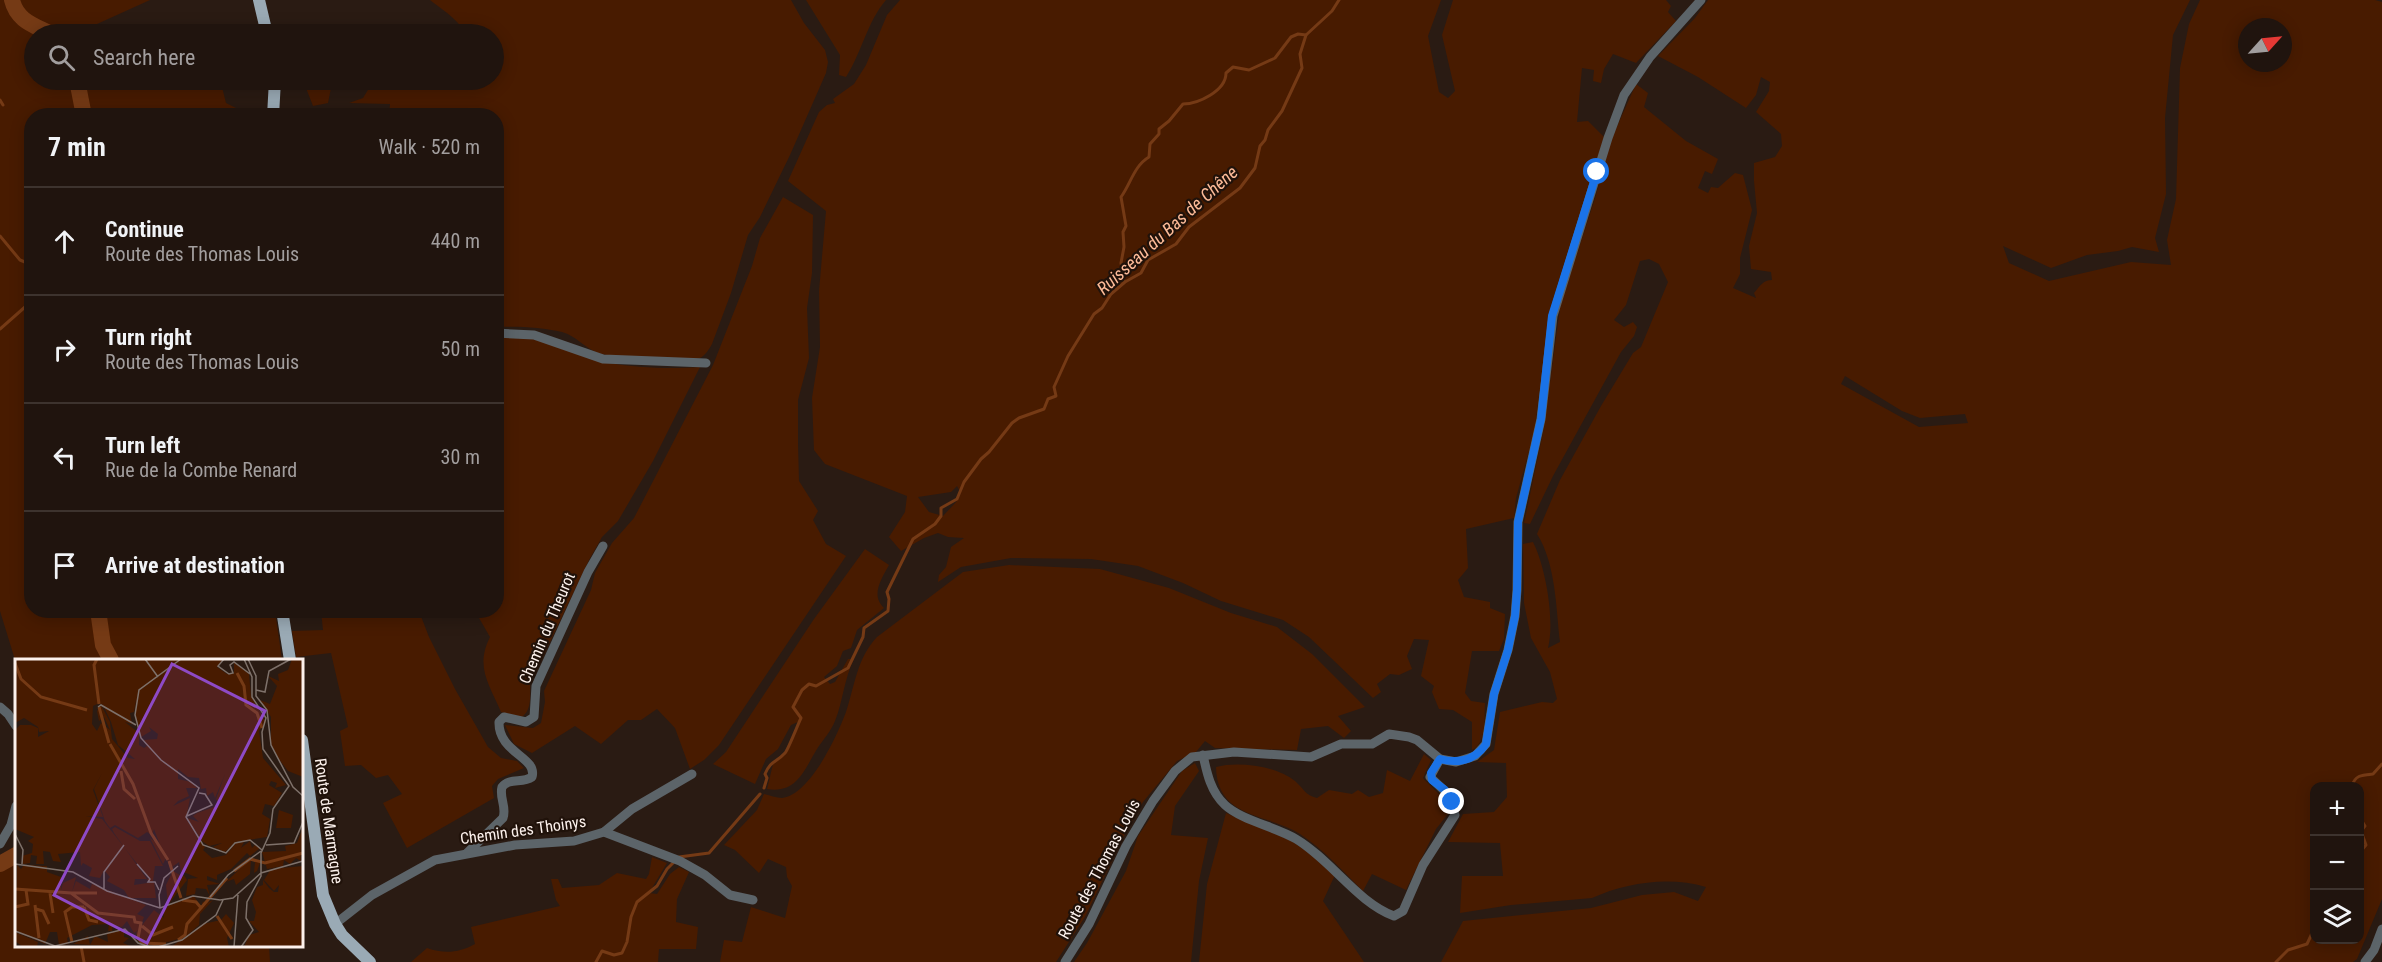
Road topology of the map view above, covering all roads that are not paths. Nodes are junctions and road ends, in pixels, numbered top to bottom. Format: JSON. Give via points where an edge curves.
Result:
{"nodes":[{"id":1,"x":259,"y":0,"type":"edge"},
{"id":2,"x":1701,"y":0,"type":"edge"},
{"id":3,"x":265,"y":24,"type":"edge"},
{"id":4,"x":274,"y":90,"type":"edge"},
{"id":5,"x":273,"y":108,"type":"edge"},
{"id":6,"x":504,"y":333,"type":"edge"},
{"id":7,"x":706,"y":363,"type":"dead end"},
{"id":8,"x":603,"y":546,"type":"dead end"},
{"id":9,"x":283,"y":618,"type":"edge"},
{"id":10,"x":290,"y":659,"type":"edge"},
{"id":11,"x":0,"y":707,"type":"edge"},
{"id":12,"x":15,"y":724,"type":"edge"},
{"id":13,"x":303,"y":748,"type":"edge"},
{"id":14,"x":1203,"y":755,"type":"junction"},
{"id":15,"x":1440,"y":759,"type":"junction"},
{"id":16,"x":692,"y":774,"type":"dead end"},
{"id":17,"x":15,"y":810,"type":"edge"},
{"id":18,"x":604,"y":831,"type":"junction"},
{"id":19,"x":0,"y":844,"type":"edge"},
{"id":20,"x":467,"y":853,"type":"junction"},
{"id":21,"x":753,"y":900,"type":"dead end"},
{"id":22,"x":335,"y":924,"type":"junction"},
{"id":23,"x":2382,"y":929,"type":"edge"},
{"id":24,"x":370,"y":962,"type":"edge"},
{"id":25,"x":1065,"y":962,"type":"edge"},
{"id":26,"x":2366,"y":962,"type":"edge"}],
"edges":[{"from":1,"to":3,"type":"main road"},
{"from":2,"to":15,"type":"street","via":[[1650,57],[1619,106],[1552,316],[1541,419],[1519,514],[1515,616],[1494,694],[1486,744],[1466,760]]},
{"from":4,"to":5,"type":"main road"},
{"from":6,"to":7,"type":"street","via":[[534,335],[603,359]]},
{"from":8,"to":20,"type":"street","name":"Chemin du Theurot","via":[[536,686],[534,717],[526,722],[504,717],[499,722],[501,736],[512,751],[529,763],[532,777],[510,781],[502,787],[503,818]]},
{"from":9,"to":10,"type":"main road"},
{"from":11,"to":12,"type":"street"},
{"from":13,"to":22,"type":"main road","name":"Route de Marmagne","via":[[320,879]]},
{"from":14,"to":15,"type":"street","name":"Route des Thomas Louis","via":[[1234,752],[1311,757],[1341,744],[1372,744],[1389,734],[1417,740]]},
{"from":14,"to":15,"type":"street","via":[[1211,784],[1225,806],[1295,838],[1326,861],[1363,898],[1394,916],[1403,911],[1423,865],[1455,815],[1449,795],[1430,777]]},
{"from":14,"to":25,"type":"street","name":"Route des Thomas Louis","via":[[1184,762],[1153,801]]},
{"from":16,"to":18,"type":"street","via":[[632,809]]},
{"from":17,"to":19,"type":"street"},
{"from":18,"to":20,"type":"street","name":"Chemin des Thoinys","via":[[574,840]]},
{"from":18,"to":21,"type":"street","name":"Chemin des Thoinys","via":[[676,860],[705,875],[730,895]]},
{"from":20,"to":22,"type":"street","name":"Chemin des Thoinys","via":[[424,866],[372,895]]},
{"from":22,"to":24,"type":"main road","name":"Route de Marmagne"},
{"from":23,"to":26,"type":"street"}]}
